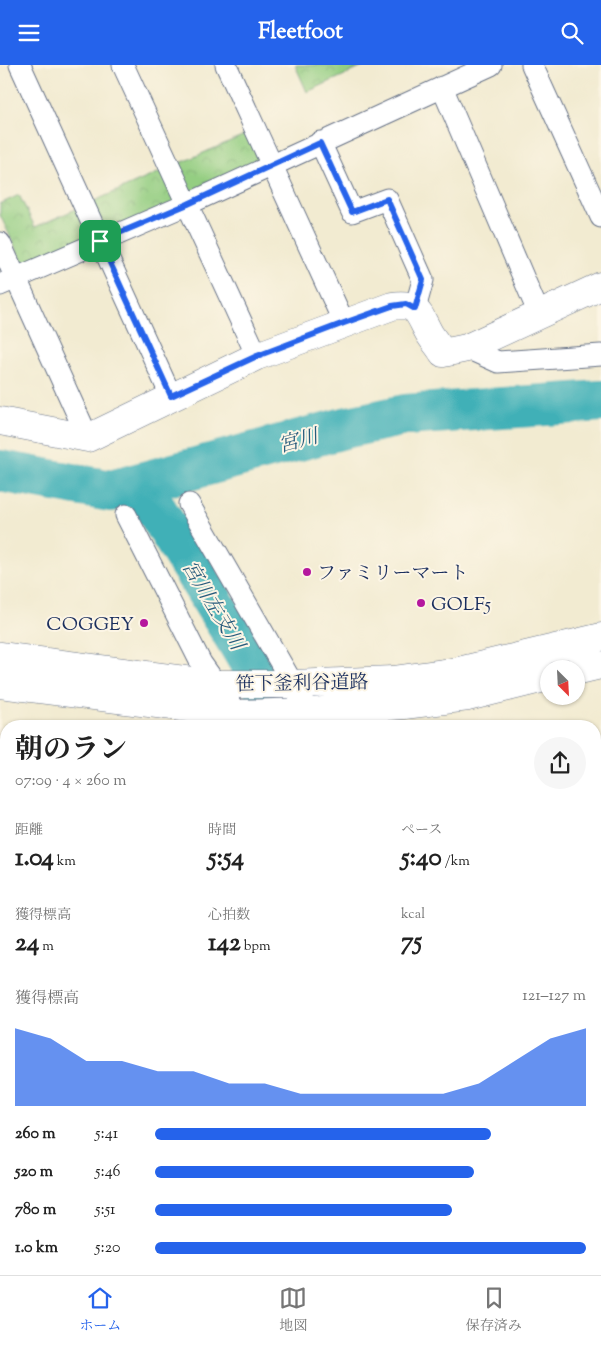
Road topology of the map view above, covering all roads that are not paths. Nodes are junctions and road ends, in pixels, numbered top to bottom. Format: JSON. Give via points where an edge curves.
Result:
{"nodes":[{"id":1,"x":20,"y":65,"type":"edge"},
{"id":2,"x":123,"y":65,"type":"edge"},
{"id":3,"x":226,"y":65,"type":"edge"},
{"id":4,"x":491,"y":65,"type":"edge"},
{"id":5,"x":532,"y":65,"type":"edge"},
{"id":6,"x":442,"y":87,"type":"junction"},
{"id":7,"x":320,"y":143,"type":"junction"},
{"id":8,"x":272,"y":165,"type":"junction"},
{"id":9,"x":188,"y":204,"type":"junction"},
{"id":10,"x":601,"y":217,"type":"edge"},
{"id":11,"x":100,"y":241,"type":"junction"},
{"id":12,"x":0,"y":243,"type":"edge"},
{"id":13,"x":8,"y":281,"type":"edge"},
{"id":14,"x":601,"y":286,"type":"edge"},
{"id":15,"x":415,"y":309,"type":"junction"},
{"id":16,"x":539,"y":314,"type":"junction"},
{"id":17,"x":344,"y":323,"type":"junction"},
{"id":18,"x":467,"y":348,"type":"junction"},
{"id":19,"x":601,"y":355,"type":"edge"},
{"id":20,"x":257,"y":356,"type":"junction"},
{"id":21,"x":171,"y":396,"type":"junction"},
{"id":22,"x":0,"y":421,"type":"edge"},
{"id":23,"x":88,"y":437,"type":"junction"},
{"id":24,"x":189,"y":504,"type":"dead end"},
{"id":25,"x":126,"y":515,"type":"dead end"},
{"id":26,"x":601,"y":637,"type":"edge"},
{"id":27,"x":0,"y":656,"type":"edge"},
{"id":28,"x":601,"y":665,"type":"edge"},
{"id":29,"x":585,"y":669,"type":"edge"},
{"id":30,"x":540,"y":679,"type":"edge"},
{"id":31,"x":0,"y":683,"type":"edge"},
{"id":32,"x":216,"y":684,"type":"junction"},
{"id":33,"x":292,"y":684,"type":"junction"},
{"id":34,"x":313,"y":719,"type":"edge"},
{"id":35,"x":241,"y":720,"type":"edge"}],
"edges":[{"from":1,"to":11,"type":"street"},
{"from":2,"to":9,"type":"street"},
{"from":3,"to":8,"type":"street"},
{"from":4,"to":6,"type":"street"},
{"from":5,"to":10,"type":"street"},
{"from":6,"to":7,"type":"street"},
{"from":6,"to":16,"type":"street"},
{"from":7,"to":8,"type":"street"},
{"from":7,"to":15,"type":"street","via":[[352,212],[387,199],[423,280]]},
{"from":8,"to":9,"type":"street"},
{"from":8,"to":17,"type":"street"},
{"from":9,"to":11,"type":"street"},
{"from":9,"to":20,"type":"street"},
{"from":11,"to":13,"type":"street"},
{"from":11,"to":21,"type":"street"},
{"from":12,"to":13,"type":"street"},
{"from":13,"to":23,"type":"street"},
{"from":14,"to":16,"type":"street"},
{"from":15,"to":17,"type":"street","via":[[406,304],[392,306]]},
{"from":15,"to":18,"type":"street","via":[[420,312],[443,353]]},
{"from":16,"to":18,"type":"street"},
{"from":17,"to":20,"type":"street"},
{"from":18,"to":19,"type":"street","via":[[498,362]]},
{"from":20,"to":21,"type":"street"},
{"from":21,"to":23,"type":"street"},
{"from":22,"to":23,"type":"street"},
{"from":24,"to":33,"type":"street"},
{"from":25,"to":32,"type":"street","via":[[201,663]]},
{"from":26,"to":33,"type":"street","name":"笹下釜利谷道路","via":[[458,671],[393,680]]},
{"from":27,"to":32,"type":"street","name":"笹下釜利谷道路"},
{"from":28,"to":29,"type":"street"},
{"from":30,"to":34,"type":"street","name":"笹下釜利谷道路","via":[[468,697]]},
{"from":31,"to":35,"type":"street","name":"笹下釜利谷道路"},
{"from":32,"to":33,"type":"street","name":"笹下釜利谷道路"},
{"from":32,"to":35,"type":"street"},
{"from":33,"to":34,"type":"street"},
{"from":34,"to":35,"type":"street","name":"笹下釜利谷道路"}]}
